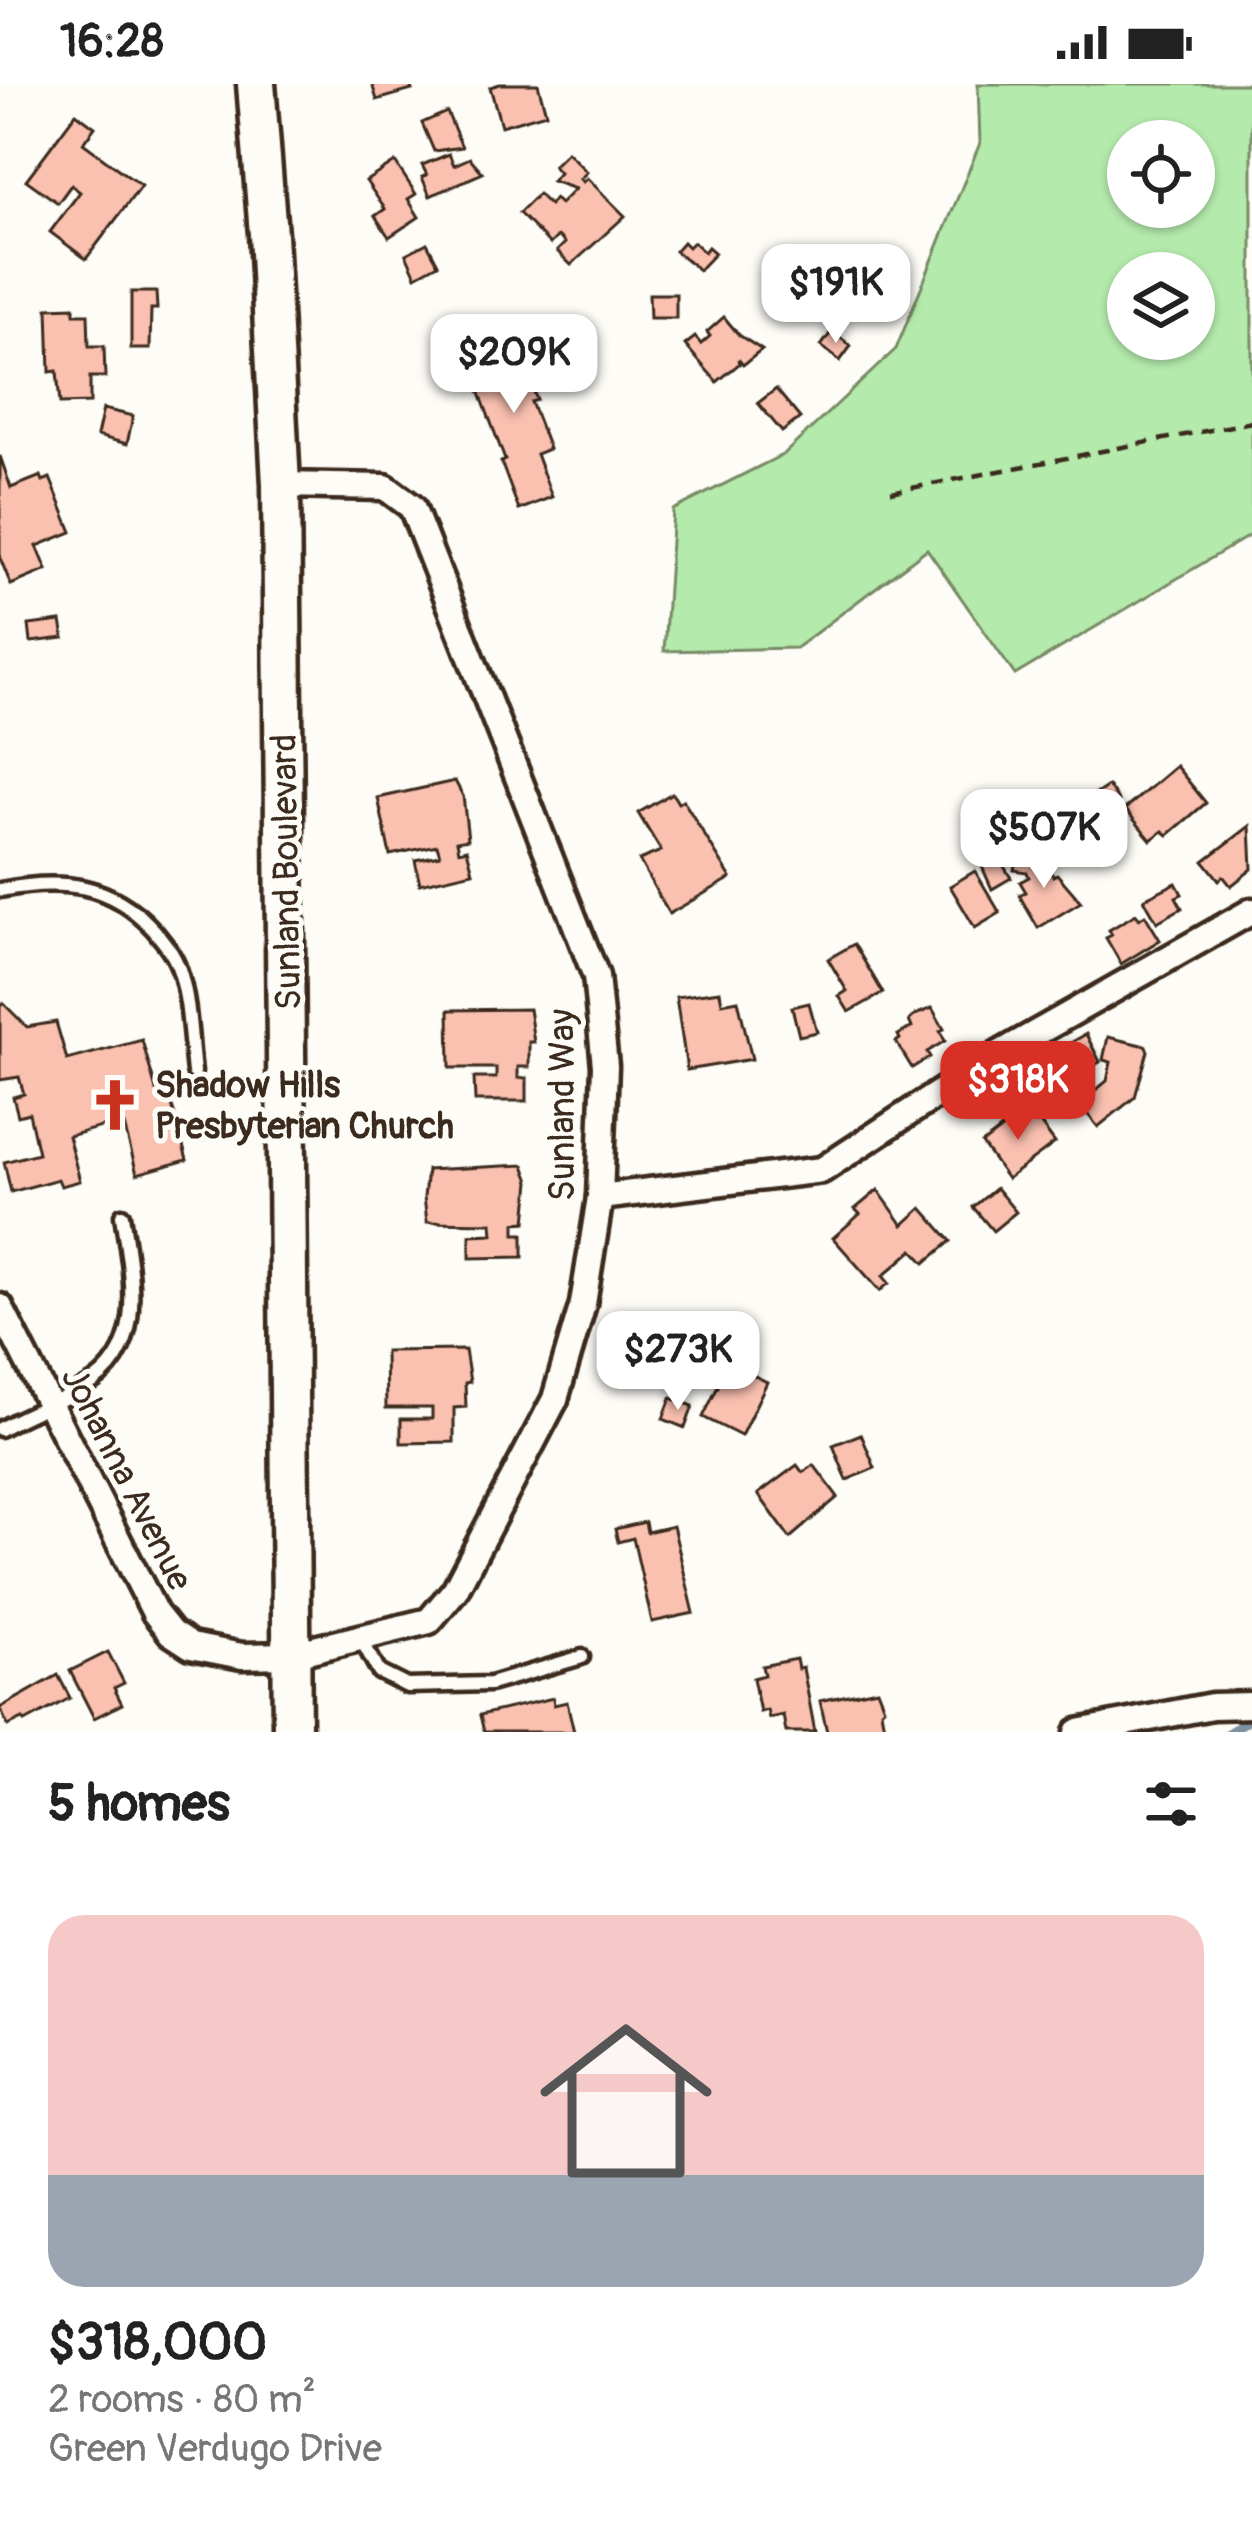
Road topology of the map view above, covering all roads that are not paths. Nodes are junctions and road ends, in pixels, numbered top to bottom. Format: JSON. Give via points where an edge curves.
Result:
{"nodes":[{"id":1,"x":256,"y":84,"type":"edge"},
{"id":2,"x":281,"y":485,"type":"junction"},
{"id":3,"x":0,"y":890,"type":"edge"},
{"id":4,"x":1252,"y":911,"type":"edge"},
{"id":5,"x":194,"y":1072,"type":"dead end"},
{"id":6,"x":600,"y":1197,"type":"junction"},
{"id":7,"x":122,"y":1215,"type":"dead end"},
{"id":8,"x":0,"y":1307,"type":"edge"},
{"id":9,"x":49,"y":1404,"type":"junction"},
{"id":10,"x":0,"y":1429,"type":"edge"},
{"id":11,"x":360,"y":1638,"type":"junction"},
{"id":12,"x":290,"y":1655,"type":"junction"},
{"id":13,"x":582,"y":1658,"type":"dead end"},
{"id":14,"x":1252,"y":1705,"type":"edge"},
{"id":15,"x":292,"y":1732,"type":"edge"},
{"id":16,"x":1078,"y":1732,"type":"edge"}],
"edges":[{"from":1,"to":2,"type":"main road","name":"Sunland Boulevard"},
{"from":2,"to":6,"type":"street","name":"Sunland Way","via":[[385,487],[412,507],[596,976],[605,1066]]},
{"from":2,"to":12,"type":"main road","name":"Sunland Boulevard"},
{"from":3,"to":5,"type":"lane","via":[[41,882],[85,886],[134,908],[179,968]]},
{"from":4,"to":6,"type":"street","via":[[994,1057],[822,1170]]},
{"from":6,"to":11,"type":"street","name":"Sunland Way","via":[[583,1304],[555,1399],[455,1590],[430,1621]]},
{"from":7,"to":9,"type":"lane","via":[[133,1291],[128,1335],[89,1385]]},
{"from":8,"to":9,"type":"street","name":"Johanna Avenue"},
{"from":9,"to":10,"type":"lane"},
{"from":9,"to":12,"type":"street","name":"Johanna Avenue","via":[[171,1633],[190,1646],[242,1656]]},
{"from":11,"to":12,"type":"street","name":"Sunland Way"},
{"from":11,"to":13,"type":"lane","via":[[379,1672],[407,1686],[490,1684]]},
{"from":12,"to":15,"type":"main road","name":"Sunland Boulevard"},
{"from":14,"to":16,"type":"street"}]}
